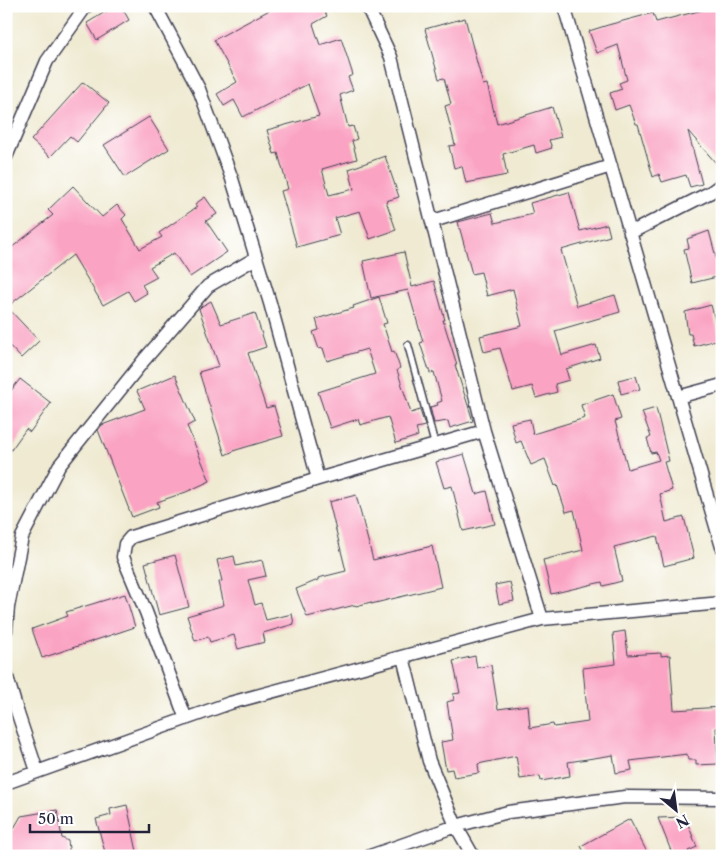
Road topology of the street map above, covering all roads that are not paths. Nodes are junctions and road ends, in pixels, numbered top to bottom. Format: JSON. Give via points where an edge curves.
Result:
{"nodes":[{"id":1,"x":86,"y":6,"type":"edge"},
{"id":2,"x":155,"y":6,"type":"edge"},
{"id":3,"x":367,"y":6,"type":"edge"},
{"id":4,"x":564,"y":6,"type":"edge"},
{"id":5,"x":6,"y":157,"type":"edge"},
{"id":6,"x":610,"y":166,"type":"junction"},
{"id":7,"x":722,"y":184,"type":"edge"},
{"id":8,"x":433,"y":221,"type":"junction"},
{"id":9,"x":630,"y":233,"type":"junction"},
{"id":10,"x":256,"y":258,"type":"junction"},
{"id":11,"x":408,"y":345,"type":"dead end"},
{"id":12,"x":722,"y":385,"type":"edge"},
{"id":13,"x":678,"y":397,"type":"junction"},
{"id":14,"x":484,"y":431,"type":"junction"},
{"id":15,"x":435,"y":445,"type":"junction"},
{"id":16,"x":318,"y":479,"type":"junction"},
{"id":17,"x":722,"y":548,"type":"edge"},
{"id":18,"x":722,"y":603,"type":"edge"},
{"id":19,"x":542,"y":619,"type":"junction"},
{"id":20,"x":6,"y":631,"type":"edge"},
{"id":21,"x":403,"y":657,"type":"junction"},
{"id":22,"x":6,"y":674,"type":"edge"},
{"id":23,"x":186,"y":719,"type":"junction"},
{"id":24,"x":37,"y":771,"type":"junction"},
{"id":25,"x":6,"y":783,"type":"edge"},
{"id":26,"x":722,"y":798,"type":"edge"},
{"id":27,"x":456,"y":826,"type":"junction"},
{"id":28,"x":370,"y":856,"type":"edge"},
{"id":29,"x":473,"y":856,"type":"edge"}],
"edges":[{"from":1,"to":5,"type":"street","via":[[47,61]]},
{"from":2,"to":10,"type":"street","via":[[199,89],[232,179]]},
{"from":3,"to":8,"type":"street","via":[[391,57]]},
{"from":4,"to":6,"type":"street"},
{"from":6,"to":8,"type":"street"},
{"from":6,"to":9,"type":"street"},
{"from":7,"to":9,"type":"street"},
{"from":8,"to":14,"type":"street"},
{"from":9,"to":13,"type":"street"},
{"from":10,"to":16,"type":"street"},
{"from":10,"to":20,"type":"street","via":[[208,286],[60,466],[22,537]]},
{"from":11,"to":15,"type":"lane"},
{"from":12,"to":13,"type":"street"},
{"from":13,"to":17,"type":"street"},
{"from":14,"to":15,"type":"street"},
{"from":14,"to":19,"type":"street"},
{"from":15,"to":16,"type":"street"},
{"from":16,"to":23,"type":"street","via":[[131,537],[124,544],[123,557]]},
{"from":18,"to":19,"type":"street"},
{"from":19,"to":21,"type":"street"},
{"from":21,"to":23,"type":"street","via":[[230,703]]},
{"from":21,"to":27,"type":"street","via":[[429,761]]},
{"from":22,"to":24,"type":"street"},
{"from":23,"to":24,"type":"street"},
{"from":24,"to":25,"type":"street"},
{"from":26,"to":27,"type":"street","via":[[625,798],[508,812]]},
{"from":27,"to":28,"type":"street"},
{"from":27,"to":29,"type":"street"}]}
